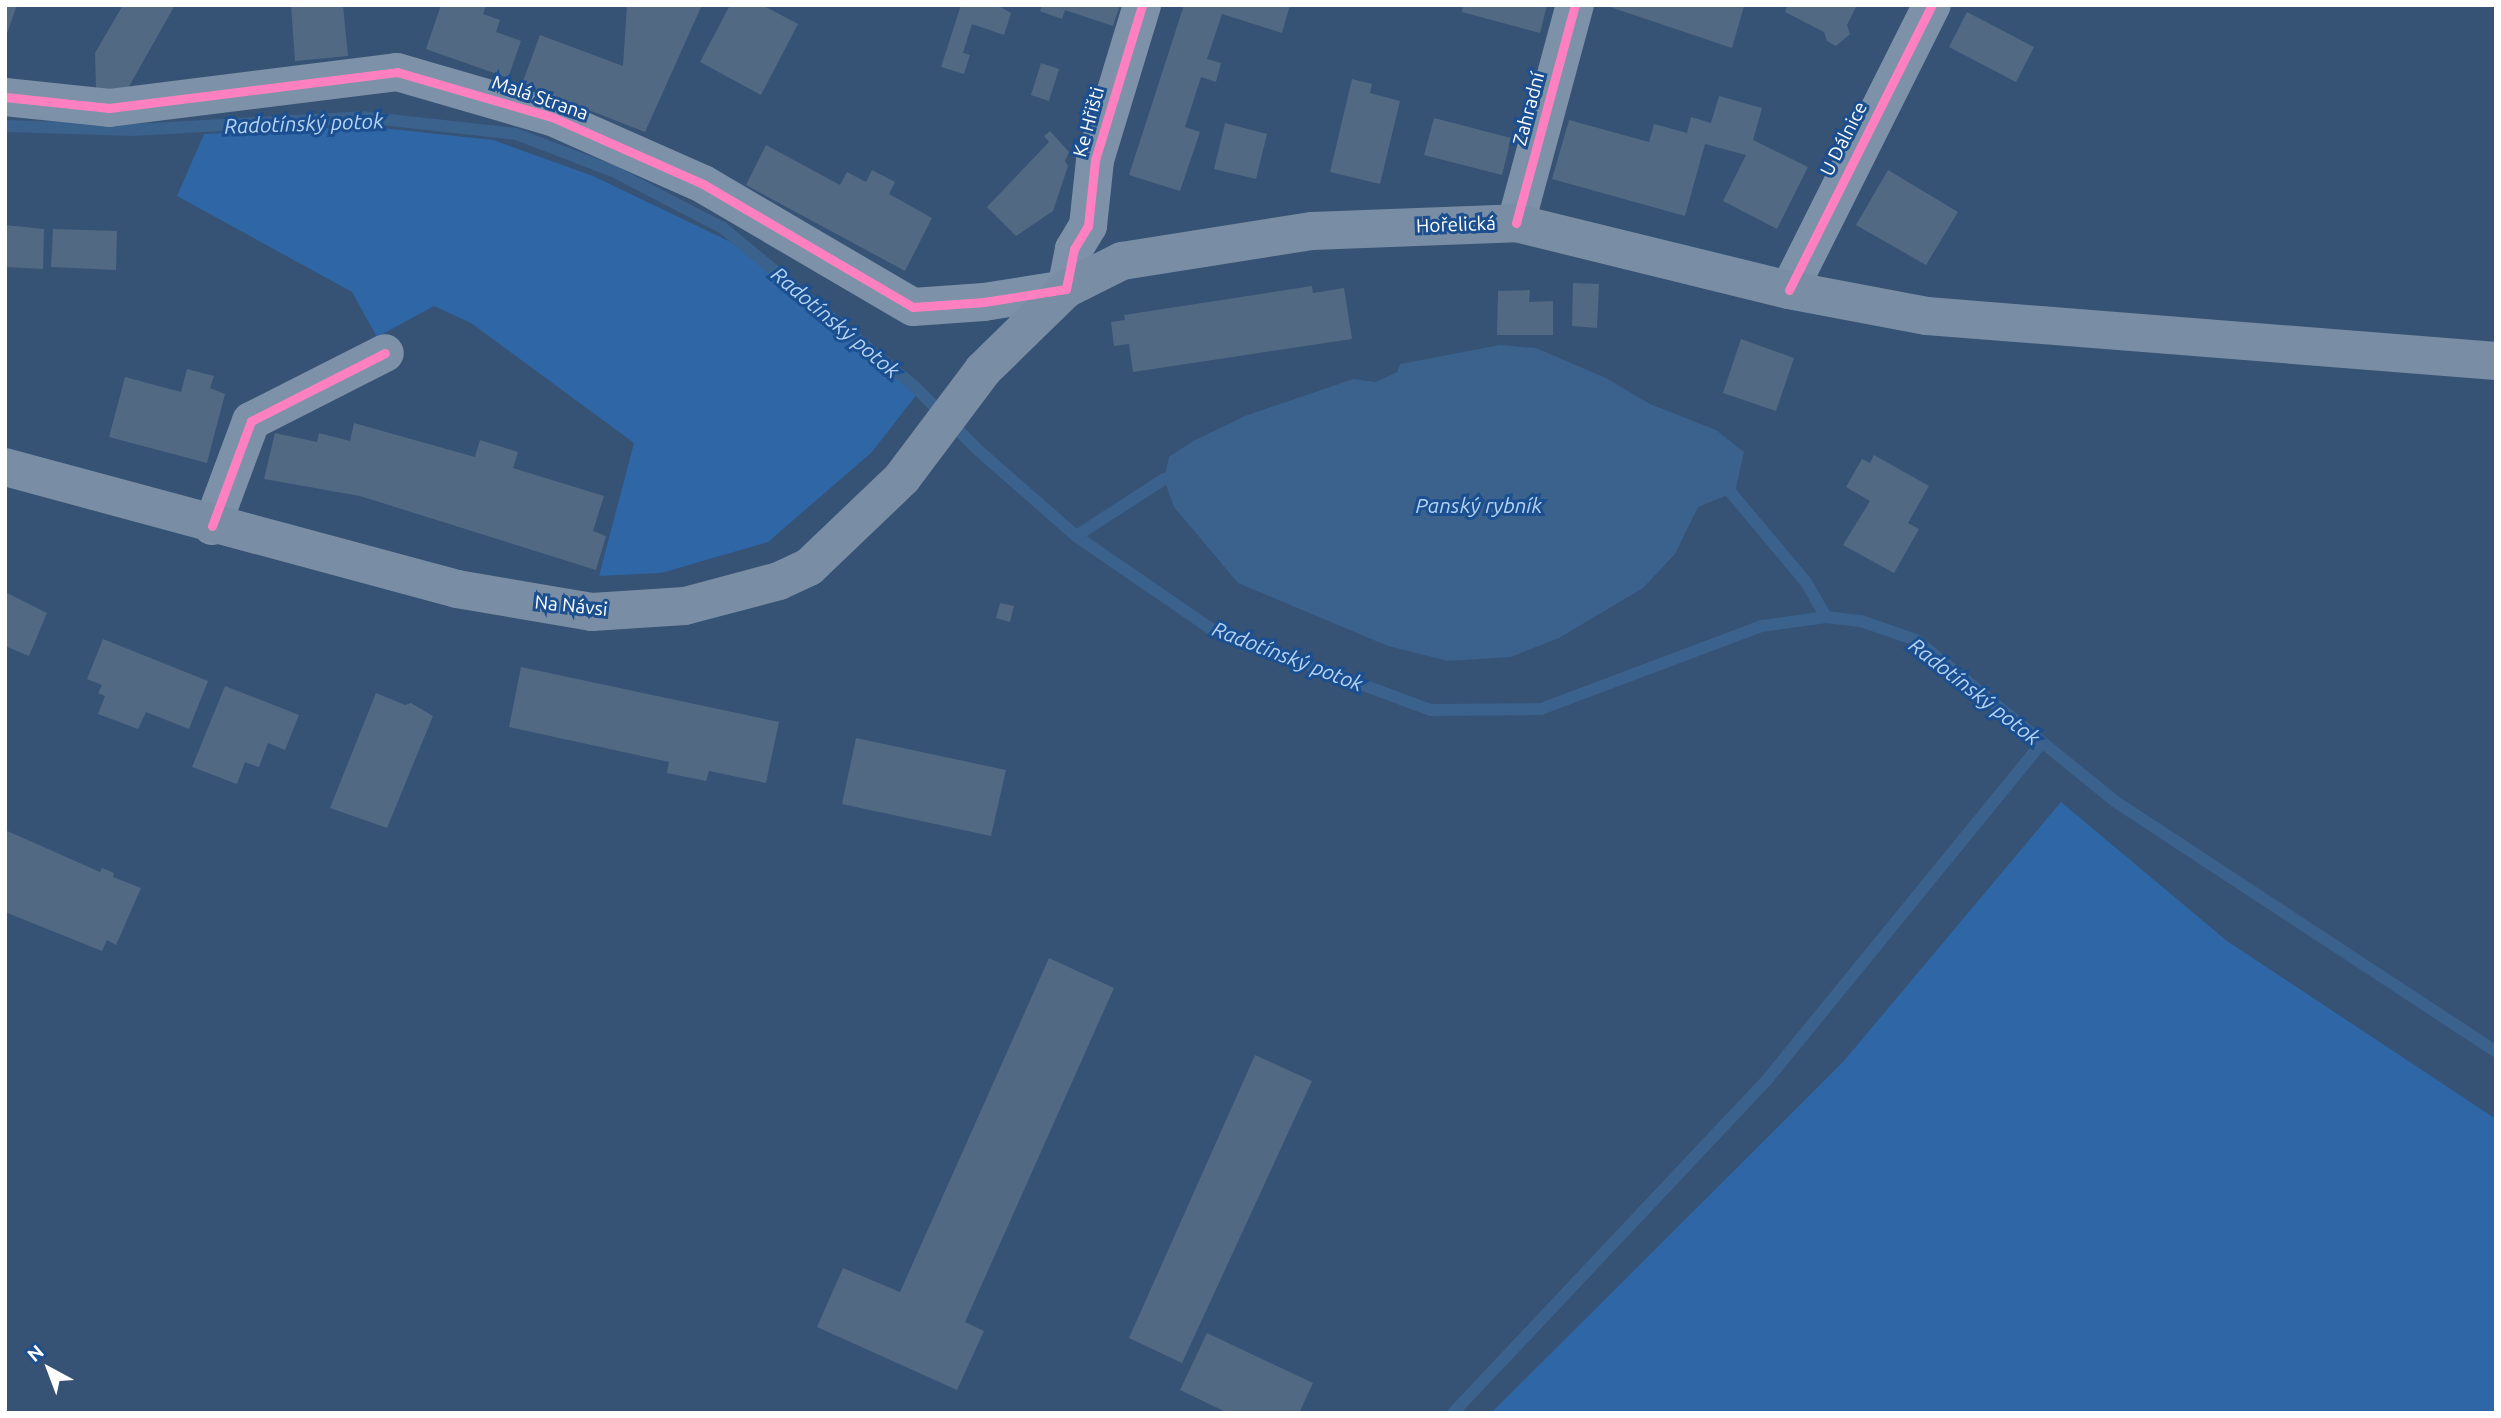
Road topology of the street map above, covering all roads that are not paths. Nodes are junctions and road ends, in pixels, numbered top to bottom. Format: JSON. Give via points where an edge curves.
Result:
{"nodes":[{"id":1,"x":1142,"y":5,"type":"edge"},
{"id":2,"x":1575,"y":5,"type":"edge"},
{"id":3,"x":1932,"y":5,"type":"edge"},
{"id":4,"x":5,"y":97,"type":"edge"},
{"id":5,"x":1516,"y":223,"type":"junction"},
{"id":6,"x":1066,"y":289,"type":"junction"},
{"id":7,"x":1789,"y":290,"type":"junction"},
{"id":8,"x":385,"y":353,"type":"dead end"},
{"id":9,"x":2496,"y":361,"type":"edge"},
{"id":10,"x":5,"y":467,"type":"edge"},
{"id":11,"x":212,"y":526,"type":"junction"}],
"edges":[{"from":1,"to":6,"type":"street","name":"Ke Hřišti","via":[[1095,160],[1088,226],[1074,249]]},
{"from":2,"to":5,"type":"street","name":"Zahradní"},
{"from":3,"to":7,"type":"street","name":"U Dálnice"},
{"from":4,"to":6,"type":"street","name":"Malá Strana","via":[[109,108],[397,72],[552,117],[704,184],[913,307]]},
{"from":5,"to":6,"type":"main road","name":"Hořelická","via":[[1312,231],[1122,261]]},
{"from":5,"to":7,"type":"main road","name":"Hořelická"},
{"from":6,"to":11,"type":"main road","name":"Na Návsi","via":[[983,370],[902,478],[809,567],[779,581],[685,606],[592,612],[457,589]]},
{"from":7,"to":9,"type":"main road","name":"Hořelická","via":[[1927,316]]},
{"from":8,"to":11,"type":"street","via":[[251,421]]},
{"from":10,"to":11,"type":"main road","name":"Na Návsi"}]}
